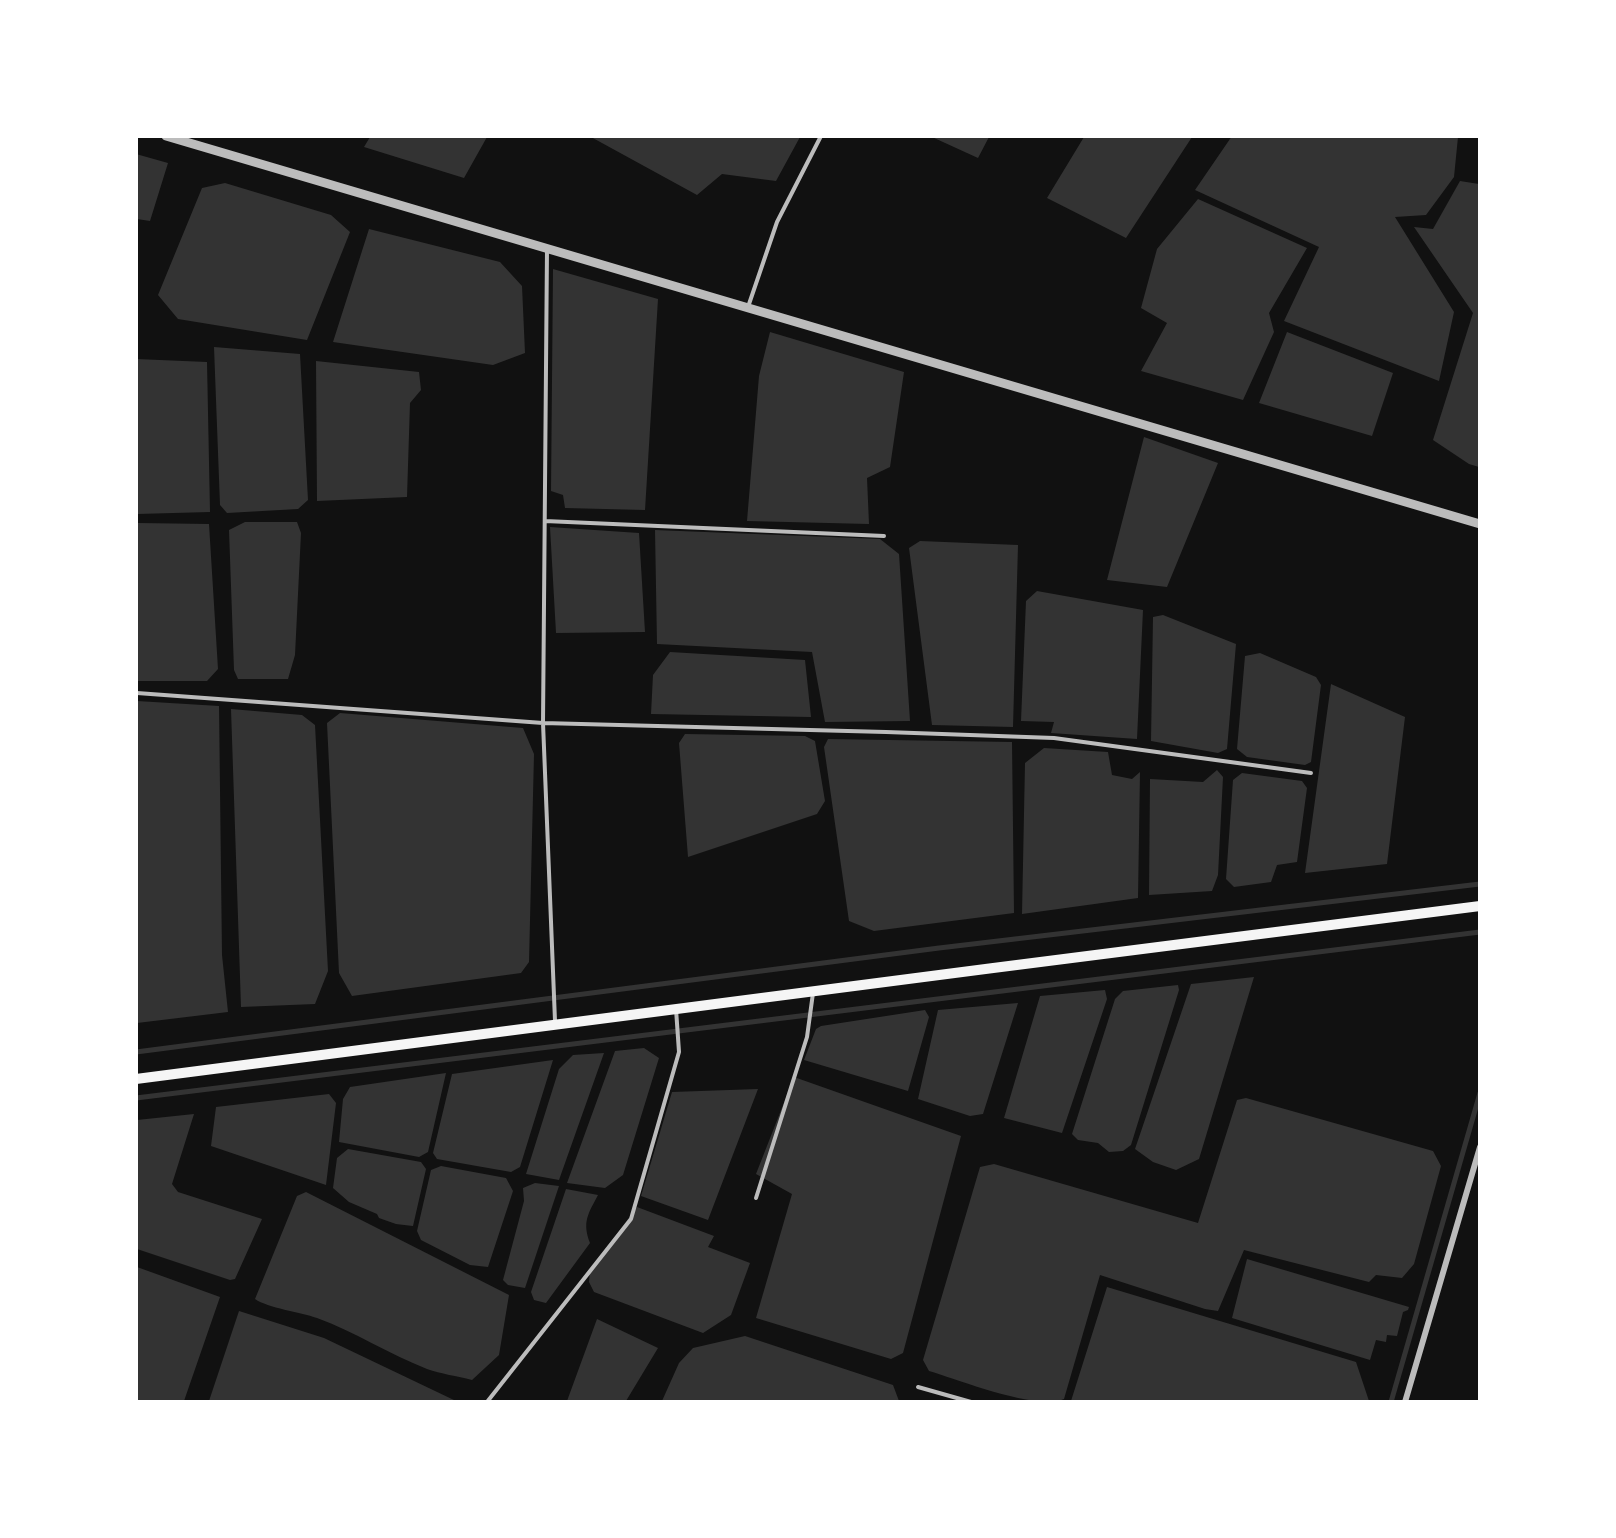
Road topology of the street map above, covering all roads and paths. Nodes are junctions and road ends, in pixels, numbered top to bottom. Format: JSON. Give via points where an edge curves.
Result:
{"nodes":[{"id":1,"x":166,"y":136,"type":"edge"},
{"id":2,"x":820,"y":136,"type":"edge"},
{"id":3,"x":546,"y":248,"type":"junction"},
{"id":4,"x":748,"y":308,"type":"junction"},
{"id":5,"x":545,"y":521,"type":"junction"},
{"id":6,"x":1479,"y":524,"type":"edge"},
{"id":7,"x":884,"y":536,"type":"dead end"},
{"id":8,"x":137,"y":693,"type":"edge"},
{"id":9,"x":543,"y":723,"type":"junction"},
{"id":10,"x":1311,"y":773,"type":"dead end"},
{"id":11,"x":1479,"y":906,"type":"edge"},
{"id":12,"x":813,"y":992,"type":"junction"},
{"id":13,"x":676,"y":1008,"type":"junction"},
{"id":14,"x":555,"y":1022,"type":"junction"},
{"id":15,"x":136,"y":1078,"type":"edge"},
{"id":16,"x":1479,"y":1147,"type":"edge"},
{"id":17,"x":756,"y":1197,"type":"dead end"},
{"id":18,"x":918,"y":1387,"type":"dead end"},
{"id":19,"x":487,"y":1401,"type":"edge"},
{"id":20,"x":971,"y":1401,"type":"edge"},
{"id":21,"x":1405,"y":1401,"type":"edge"}],
"edges":[{"from":1,"to":3,"type":"street"},
{"from":2,"to":4,"type":"lane","via":[[777,222]]},
{"from":3,"to":4,"type":"street"},
{"from":3,"to":5,"type":"lane"},
{"from":4,"to":6,"type":"street"},
{"from":5,"to":7,"type":"lane"},
{"from":5,"to":9,"type":"lane"},
{"from":8,"to":9,"type":"lane"},
{"from":9,"to":10,"type":"lane","via":[[1054,738]]},
{"from":9,"to":14,"type":"lane"},
{"from":11,"to":12,"type":"main road"},
{"from":12,"to":13,"type":"main road"},
{"from":12,"to":17,"type":"lane","via":[[807,1036]]},
{"from":13,"to":14,"type":"main road"},
{"from":13,"to":19,"type":"lane","via":[[679,1052],[631,1219]]},
{"from":14,"to":15,"type":"main road"},
{"from":16,"to":21,"type":"street"},
{"from":18,"to":20,"type":"lane"}]}
